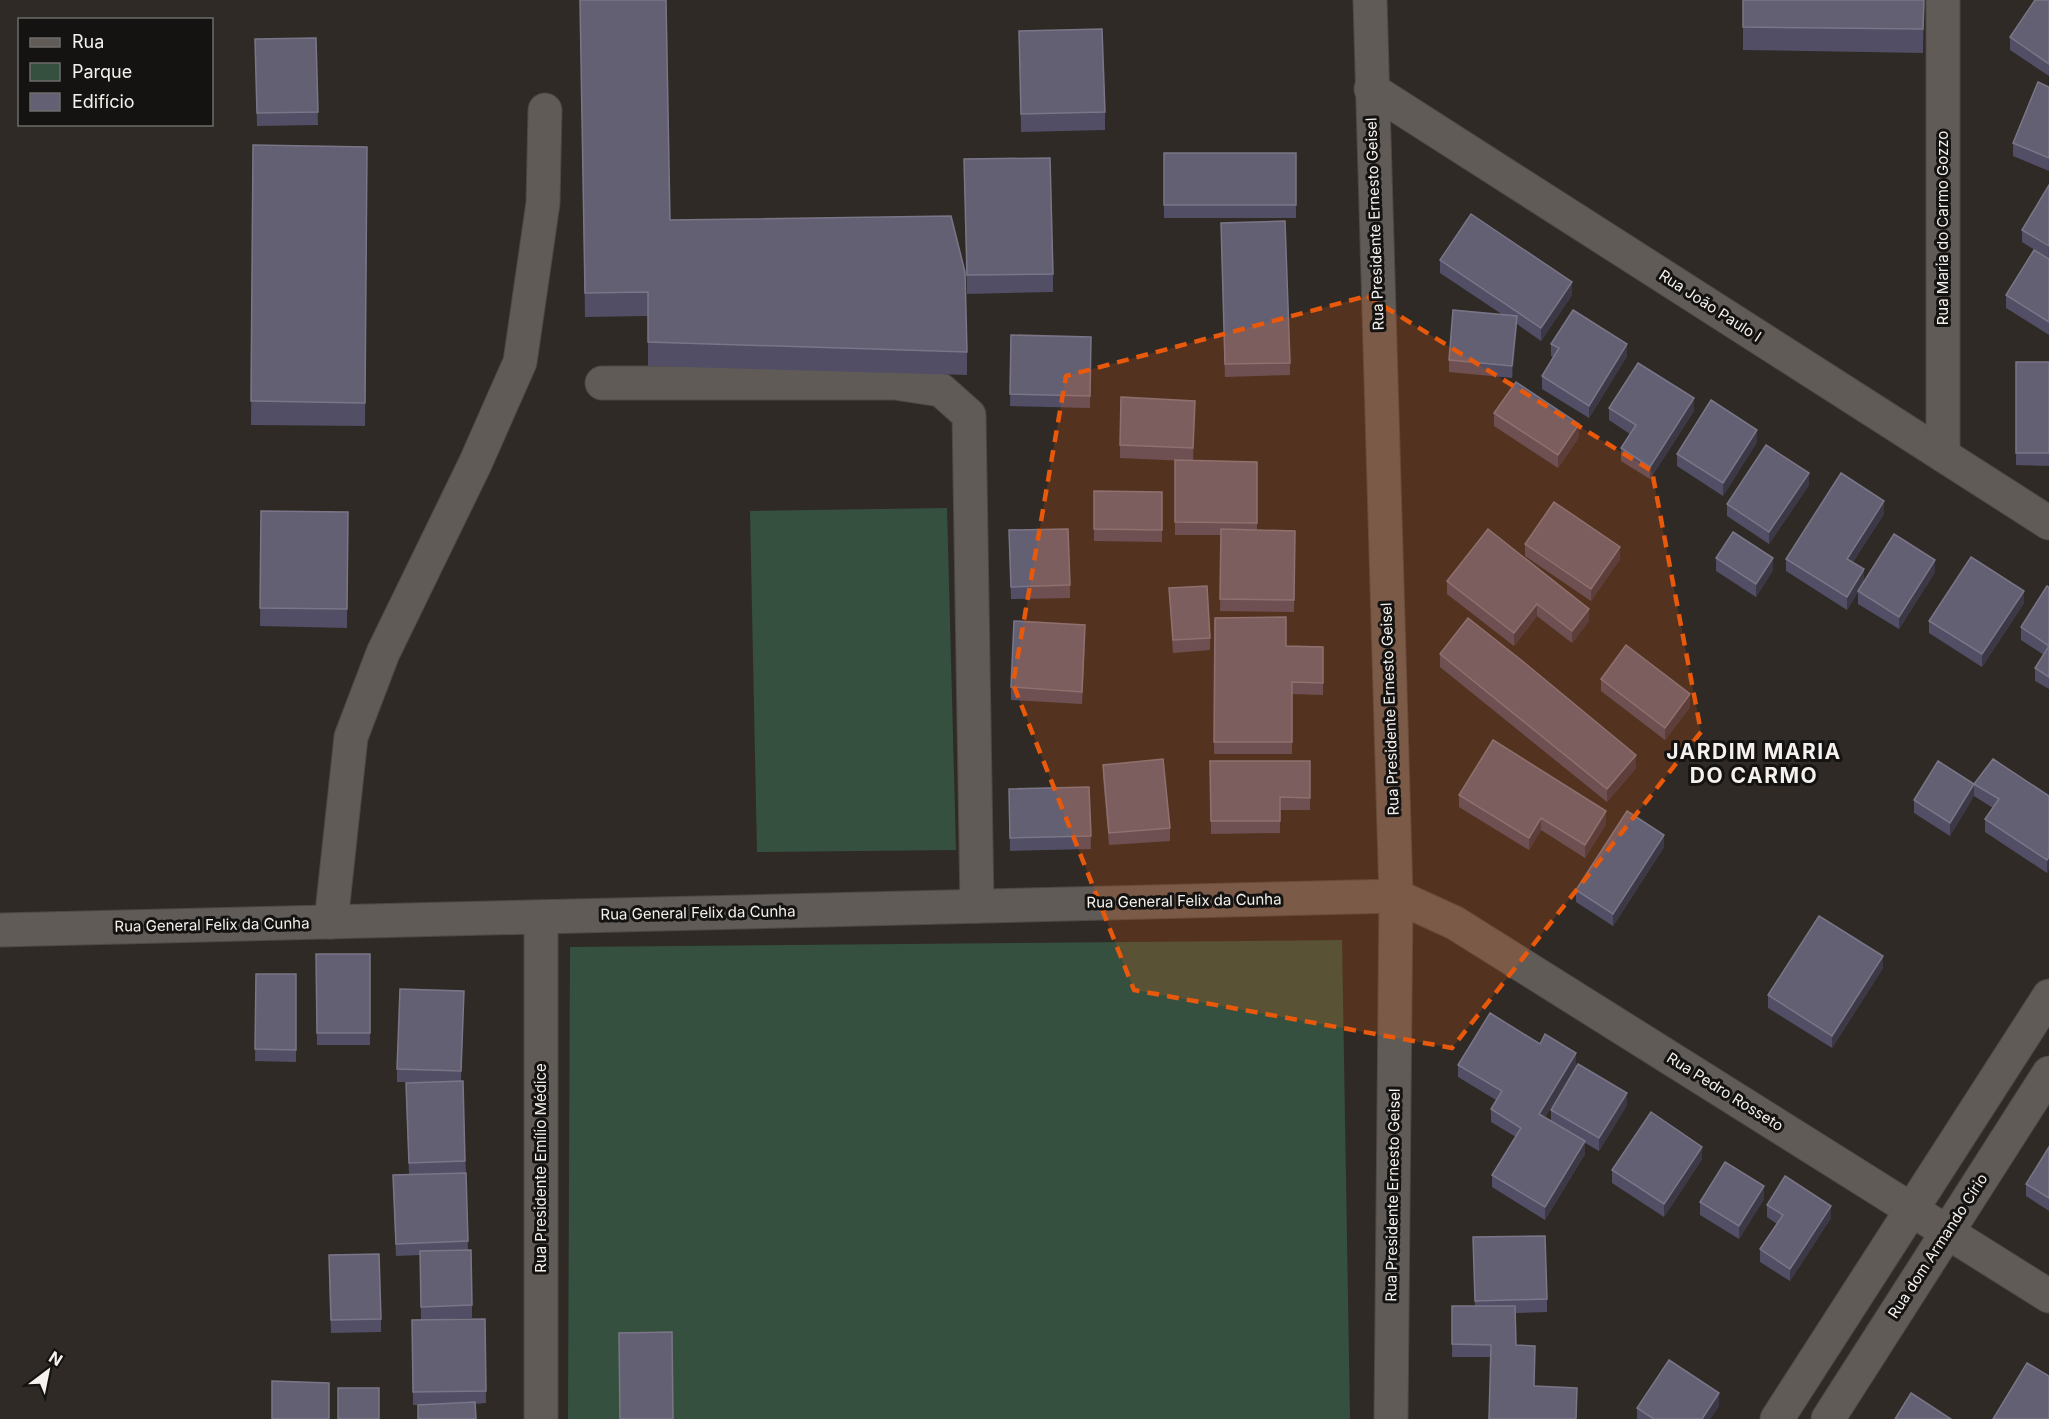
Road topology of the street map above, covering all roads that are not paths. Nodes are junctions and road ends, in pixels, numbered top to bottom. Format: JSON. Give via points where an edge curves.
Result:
{"nodes":[{"id":1,"x":1370,"y":0,"type":"edge"},
{"id":2,"x":1943,"y":0,"type":"edge"},
{"id":3,"x":1371,"y":89,"type":"junction"},
{"id":4,"x":545,"y":110,"type":"dead end"},
{"id":5,"x":602,"y":383,"type":"dead end"},
{"id":6,"x":1942,"y":455,"type":"junction"},
{"id":7,"x":2049,"y":524,"type":"edge"},
{"id":8,"x":1396,"y":896,"type":"junction"},
{"id":9,"x":977,"y":906,"type":"junction"},
{"id":10,"x":541,"y":917,"type":"junction"},
{"id":11,"x":331,"y":922,"type":"junction"},
{"id":12,"x":0,"y":930,"type":"edge"},
{"id":13,"x":2049,"y":996,"type":"edge"},
{"id":14,"x":2049,"y":1073,"type":"edge"},
{"id":15,"x":1911,"y":1210,"type":"junction"},
{"id":16,"x":1947,"y":1232,"type":"junction"},
{"id":17,"x":2049,"y":1296,"type":"edge"},
{"id":18,"x":541,"y":1419,"type":"edge"},
{"id":19,"x":1391,"y":1419,"type":"edge"},
{"id":20,"x":1777,"y":1419,"type":"edge"},
{"id":21,"x":1828,"y":1419,"type":"edge"}],
"edges":[{"from":1,"to":3,"type":"street","name":"Rua Presidente Ernesto Geisel"},
{"from":2,"to":6,"type":"street","name":"Rua Maria do Carmo Gozzo"},
{"from":3,"to":6,"type":"street","name":"Rua João Paulo I"},
{"from":3,"to":8,"type":"street","name":"Rua Presidente Ernesto Geisel"},
{"from":4,"to":11,"type":"street","via":[[543,203],[520,362],[383,653],[351,737]]},
{"from":5,"to":9,"type":"street","via":[[895,384],[941,390],[969,415]]},
{"from":6,"to":7,"type":"street","name":"Rua João Paulo I"},
{"from":8,"to":9,"type":"street","name":"Rua General Felix da Cunha"},
{"from":8,"to":15,"type":"street","name":"Rua Pedro Rosseto","via":[[1455,923]]},
{"from":8,"to":19,"type":"street","name":"Rua Presidente Ernesto Geisel"},
{"from":9,"to":10,"type":"street","name":"Rua General Felix da Cunha"},
{"from":10,"to":11,"type":"street","name":"Rua General Felix da Cunha"},
{"from":10,"to":18,"type":"street","name":"Rua Presidente Emílio Médice"},
{"from":11,"to":12,"type":"street","name":"Rua General Felix da Cunha"},
{"from":13,"to":15,"type":"street"},
{"from":14,"to":16,"type":"street","name":"Rua dom Armando Círio"},
{"from":15,"to":16,"type":"street","name":"Rua Pedro Rosseto"},
{"from":15,"to":20,"type":"street"},
{"from":16,"to":17,"type":"street","name":"Rua Pedro Rosseto"},
{"from":16,"to":21,"type":"street","name":"Rua dom Armando Círio"}]}
